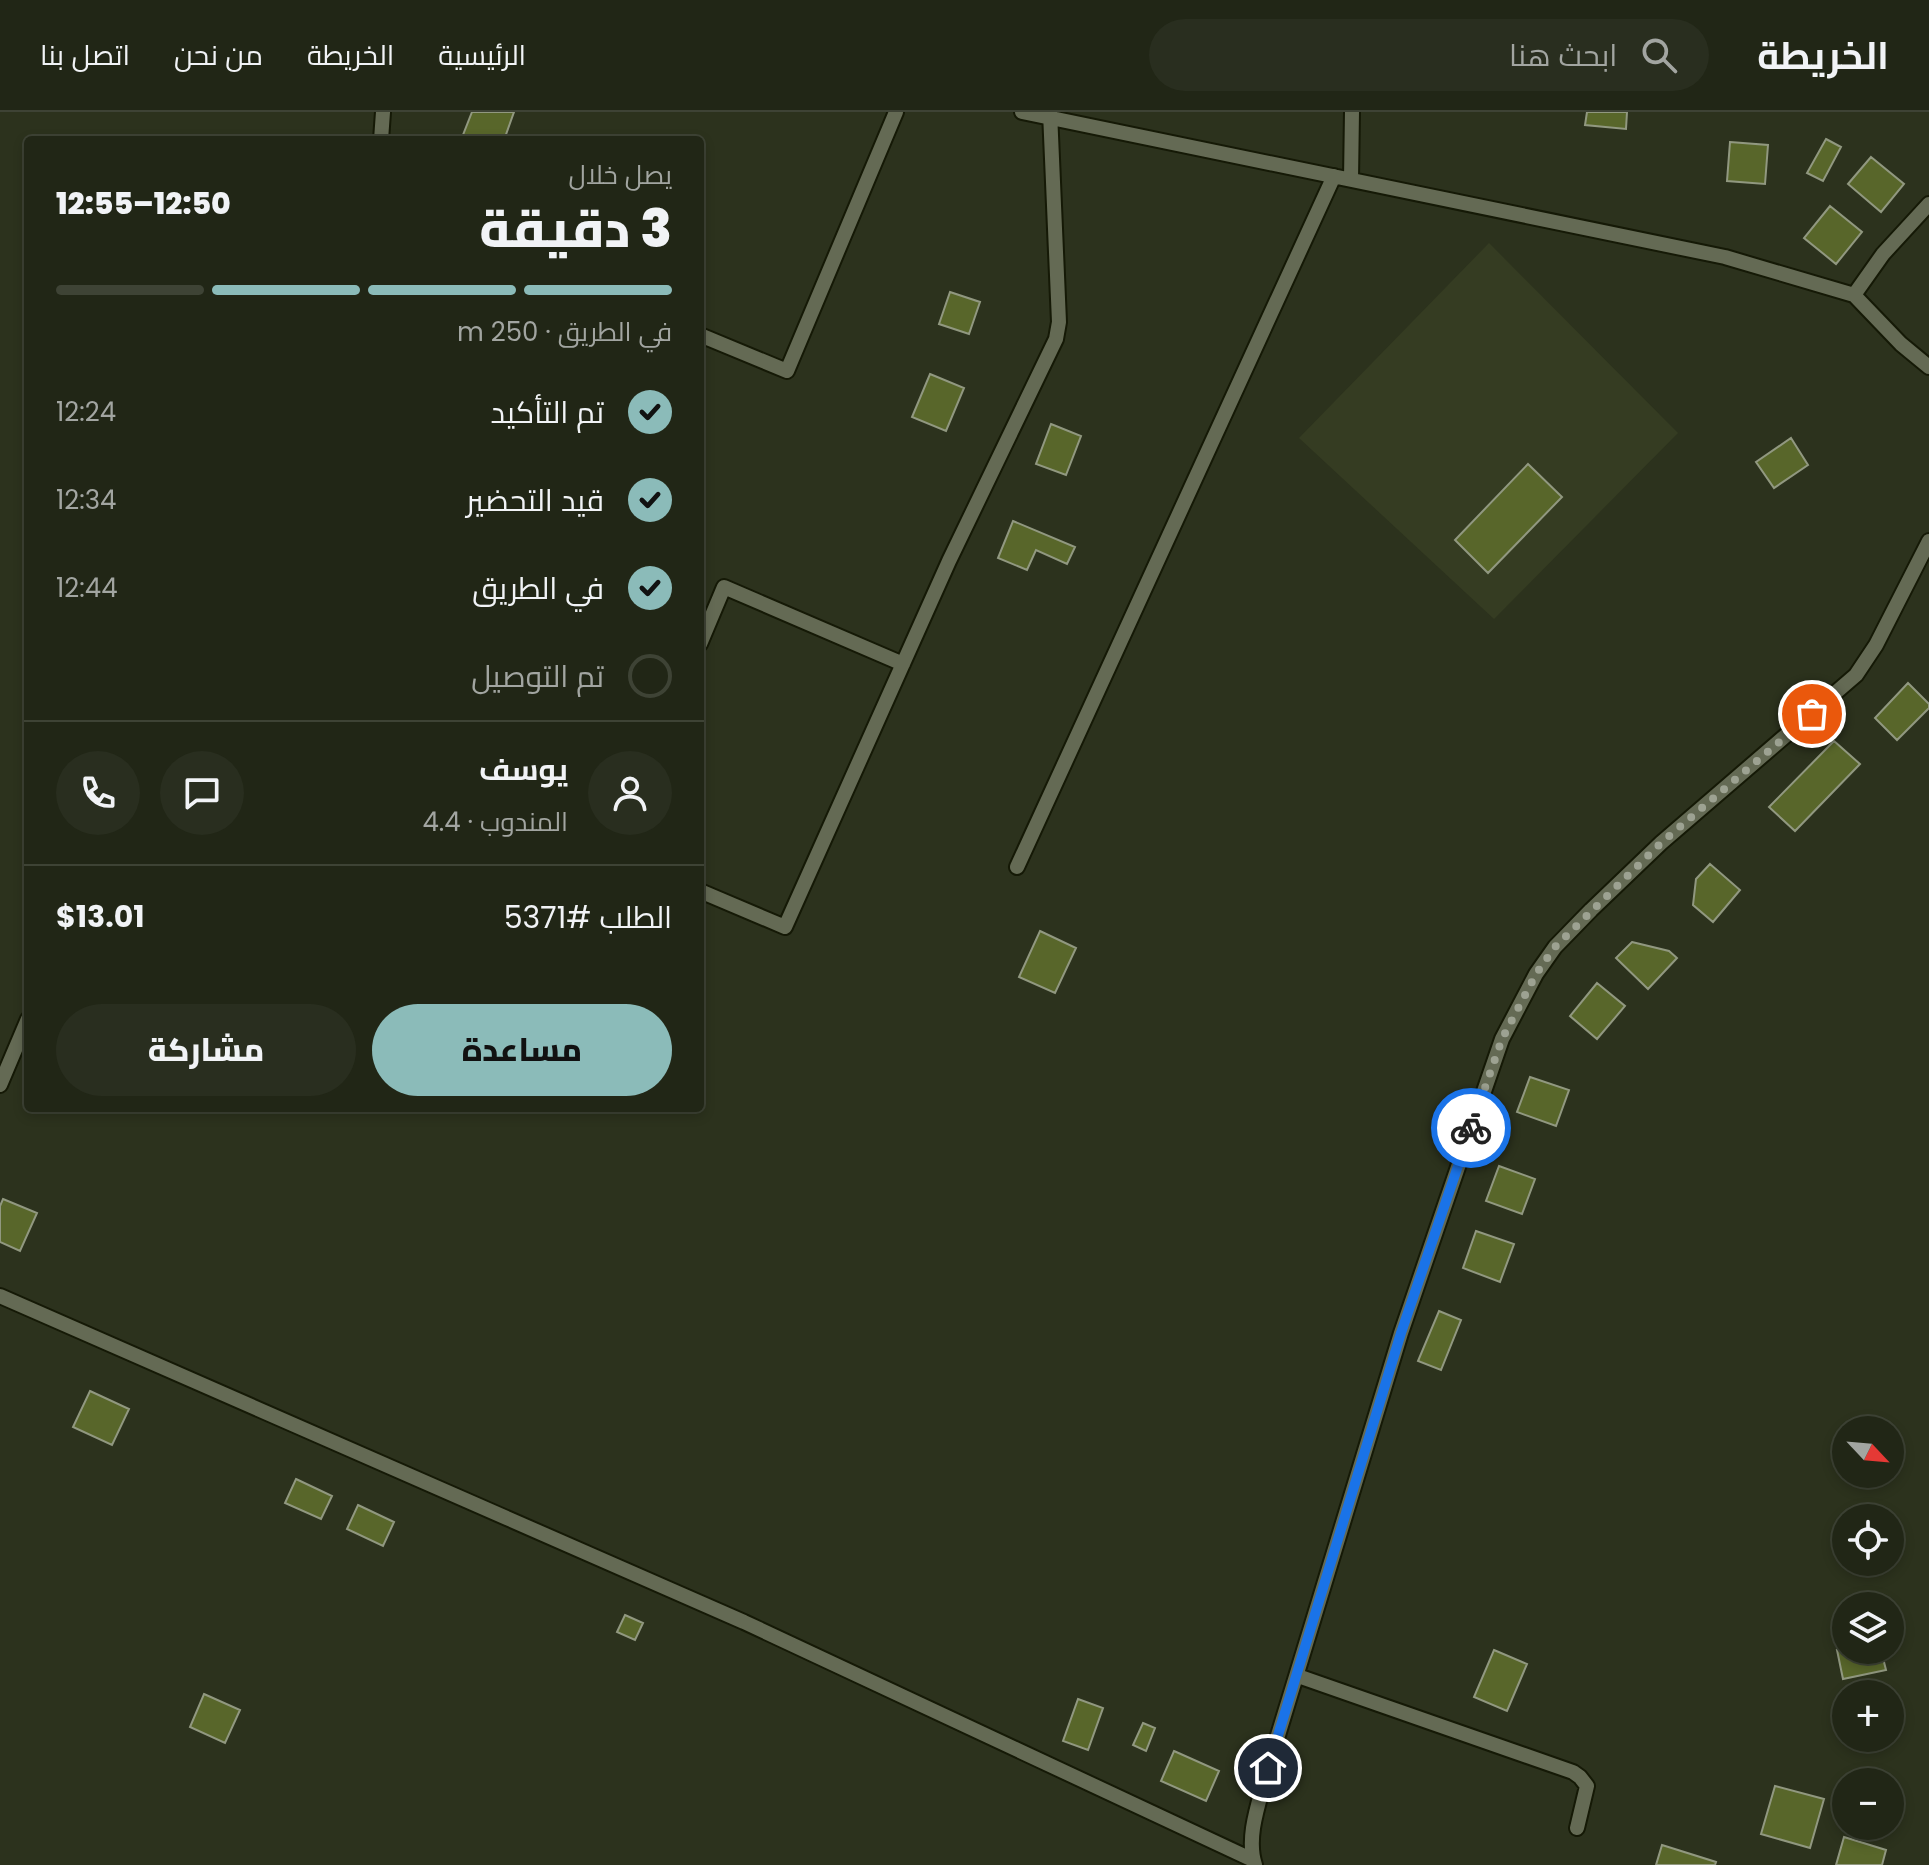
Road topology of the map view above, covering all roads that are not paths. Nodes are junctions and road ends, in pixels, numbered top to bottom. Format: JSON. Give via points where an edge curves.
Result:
{"nodes":[{"id":1,"x":383,"y":112,"type":"edge"},
{"id":2,"x":896,"y":112,"type":"edge"},
{"id":3,"x":1022,"y":112,"type":"edge"},
{"id":4,"x":1352,"y":112,"type":"edge"},
{"id":5,"x":1050,"y":114,"type":"edge"},
{"id":6,"x":381,"y":136,"type":"edge"},
{"id":7,"x":1334,"y":176,"type":"junction"},
{"id":8,"x":1351,"y":179,"type":"junction"},
{"id":9,"x":1929,"y":204,"type":"edge"},
{"id":10,"x":1854,"y":295,"type":"junction"},
{"id":11,"x":704,"y":337,"type":"edge"},
{"id":12,"x":1929,"y":367,"type":"edge"},
{"id":13,"x":1929,"y":541,"type":"edge"},
{"id":14,"x":704,"y":634,"type":"edge"},
{"id":15,"x":903,"y":664,"type":"junction"},
{"id":16,"x":1017,"y":867,"type":"dead end"},
{"id":17,"x":704,"y":893,"type":"edge"},
{"id":18,"x":24,"y":1028,"type":"edge"},
{"id":19,"x":1,"y":1078,"type":"edge"},
{"id":20,"x":0,"y":1296,"type":"edge"},
{"id":21,"x":1298,"y":1676,"type":"junction"},
{"id":22,"x":1577,"y":1828,"type":"dead end"},
{"id":23,"x":1254,"y":1862,"type":"edge"}],
"edges":[{"from":1,"to":6,"type":"street"},
{"from":2,"to":11,"type":"street","via":[[787,371]]},
{"from":3,"to":5,"type":"street"},
{"from":4,"to":8,"type":"street"},
{"from":5,"to":7,"type":"street"},
{"from":5,"to":15,"type":"street","via":[[1056,339]]},
{"from":7,"to":8,"type":"street"},
{"from":7,"to":16,"type":"street"},
{"from":8,"to":10,"type":"street","via":[[1725,257]]},
{"from":9,"to":10,"type":"street"},
{"from":10,"to":12,"type":"street"},
{"from":13,"to":21,"type":"street","via":[[1856,675],[1661,843],[1555,947],[1536,974],[1502,1039],[1406,1318]]},
{"from":14,"to":15,"type":"street","via":[[724,587]]},
{"from":15,"to":17,"type":"street","via":[[785,927]]},
{"from":18,"to":19,"type":"street"},
{"from":20,"to":23,"type":"street","via":[[744,1622]]},
{"from":21,"to":22,"type":"street","via":[[1573,1772],[1587,1786]]},
{"from":21,"to":23,"type":"street","via":[[1253,1830]]}]}
